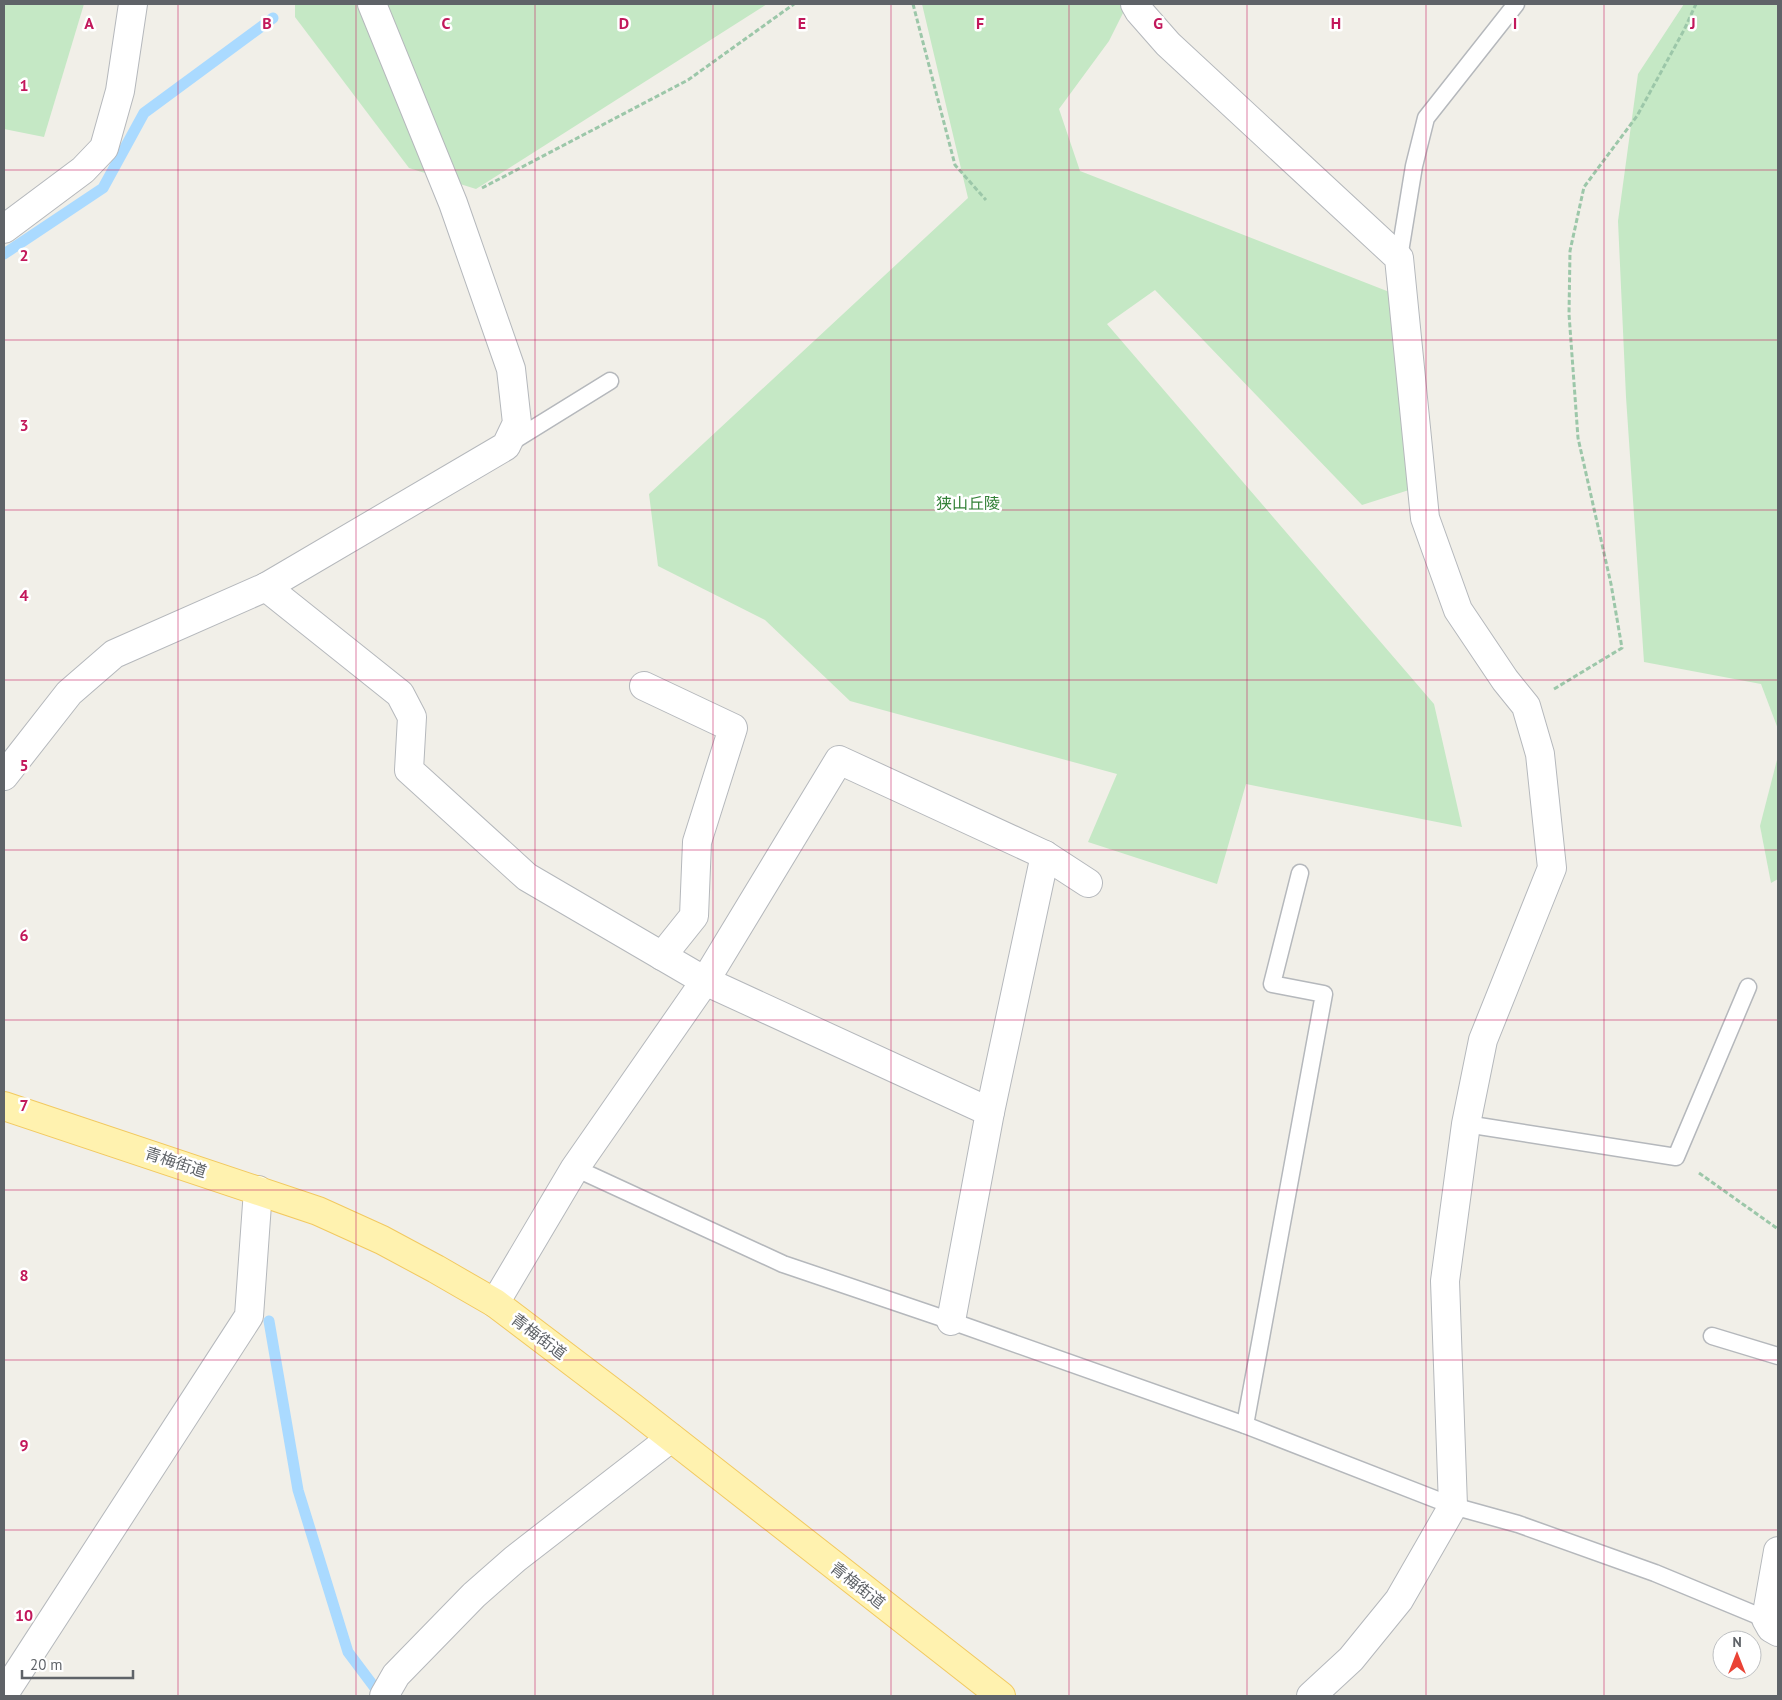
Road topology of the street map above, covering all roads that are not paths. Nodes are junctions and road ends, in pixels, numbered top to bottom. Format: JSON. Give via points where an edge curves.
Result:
{"nodes":[{"id":1,"x":133,"y":4,"type":"edge"},
{"id":2,"x":372,"y":4,"type":"edge"},
{"id":3,"x":1135,"y":4,"type":"edge"},
{"id":4,"x":1516,"y":4,"type":"edge"},
{"id":5,"x":4,"y":229,"type":"edge"},
{"id":6,"x":1398,"y":258,"type":"junction"},
{"id":7,"x":610,"y":381,"type":"dead end"},
{"id":8,"x":506,"y":446,"type":"junction"},
{"id":9,"x":266,"y":587,"type":"junction"},
{"id":10,"x":644,"y":686,"type":"dead end"},
{"id":11,"x":4,"y":776,"type":"edge"},
{"id":12,"x":1045,"y":855,"type":"junction"},
{"id":13,"x":1300,"y":873,"type":"dead end"},
{"id":14,"x":1088,"y":883,"type":"dead end"},
{"id":15,"x":662,"y":956,"type":"junction"},
{"id":16,"x":705,"y":981,"type":"junction"},
{"id":17,"x":1748,"y":987,"type":"dead end"},
{"id":18,"x":4,"y":1106,"type":"edge"},
{"id":19,"x":990,"y":1112,"type":"junction"},
{"id":20,"x":1466,"y":1124,"type":"junction"},
{"id":21,"x":575,"y":1168,"type":"junction"},
{"id":22,"x":258,"y":1190,"type":"junction"},
{"id":23,"x":496,"y":1303,"type":"junction"},
{"id":24,"x":951,"y":1321,"type":"junction"},
{"id":25,"x":1712,"y":1336,"type":"dead end"},
{"id":26,"x":1778,"y":1356,"type":"edge"},
{"id":27,"x":1245,"y":1425,"type":"junction"},
{"id":28,"x":670,"y":1438,"type":"junction"},
{"id":29,"x":1453,"y":1506,"type":"junction"},
{"id":30,"x":1778,"y":1551,"type":"edge"},
{"id":31,"x":1772,"y":1626,"type":"edge"},
{"id":32,"x":4,"y":1694,"type":"edge"},
{"id":33,"x":384,"y":1696,"type":"edge"},
{"id":34,"x":1001,"y":1696,"type":"edge"},
{"id":35,"x":1311,"y":1696,"type":"edge"}],
"edges":[{"from":1,"to":5,"type":"street","via":[[120,91],[104,148],[83,170]]},
{"from":2,"to":8,"type":"street","via":[[453,203],[511,369],[517,423]]},
{"from":3,"to":6,"type":"street","via":[[1168,44]]},
{"from":4,"to":6,"type":"lane","via":[[1426,118]]},
{"from":6,"to":20,"type":"street","via":[[1425,518],[1458,610],[1526,706],[1540,754],[1552,868],[1483,1040]]},
{"from":7,"to":8,"type":"lane"},
{"from":8,"to":9,"type":"street"},
{"from":9,"to":11,"type":"street","via":[[114,654],[69,693]]},
{"from":9,"to":15,"type":"street","via":[[400,694],[412,717],[409,770],[527,877]]},
{"from":10,"to":15,"type":"street","via":[[733,728],[697,842],[694,916]]},
{"from":12,"to":14,"type":"street"},
{"from":12,"to":16,"type":"street","via":[[839,760]]},
{"from":12,"to":19,"type":"street"},
{"from":13,"to":27,"type":"lane","via":[[1272,984],[1324,994]]},
{"from":15,"to":16,"type":"street"},
{"from":16,"to":19,"type":"street"},
{"from":16,"to":21,"type":"street"},
{"from":17,"to":20,"type":"lane","via":[[1676,1157]]},
{"from":18,"to":22,"type":"main road","name":"青梅街道"},
{"from":19,"to":24,"type":"street"},
{"from":20,"to":29,"type":"street","via":[[1445,1281]]},
{"from":21,"to":23,"type":"street"},
{"from":21,"to":24,"type":"lane","via":[[783,1264]]},
{"from":22,"to":23,"type":"main road","name":"青梅街道","via":[[318,1210],[382,1240]]},
{"from":22,"to":32,"type":"street","via":[[249,1316]]},
{"from":23,"to":28,"type":"main road","name":"青梅街道"},
{"from":24,"to":27,"type":"lane"},
{"from":25,"to":26,"type":"lane"},
{"from":27,"to":29,"type":"lane"},
{"from":28,"to":33,"type":"street","via":[[474,1595],[396,1675]]},
{"from":28,"to":34,"type":"main road","name":"青梅街道"},
{"from":29,"to":31,"type":"lane","via":[[1518,1524],[1655,1573]]},
{"from":29,"to":35,"type":"street","via":[[1398,1600],[1351,1659]]},
{"from":30,"to":31,"type":"street"}]}
